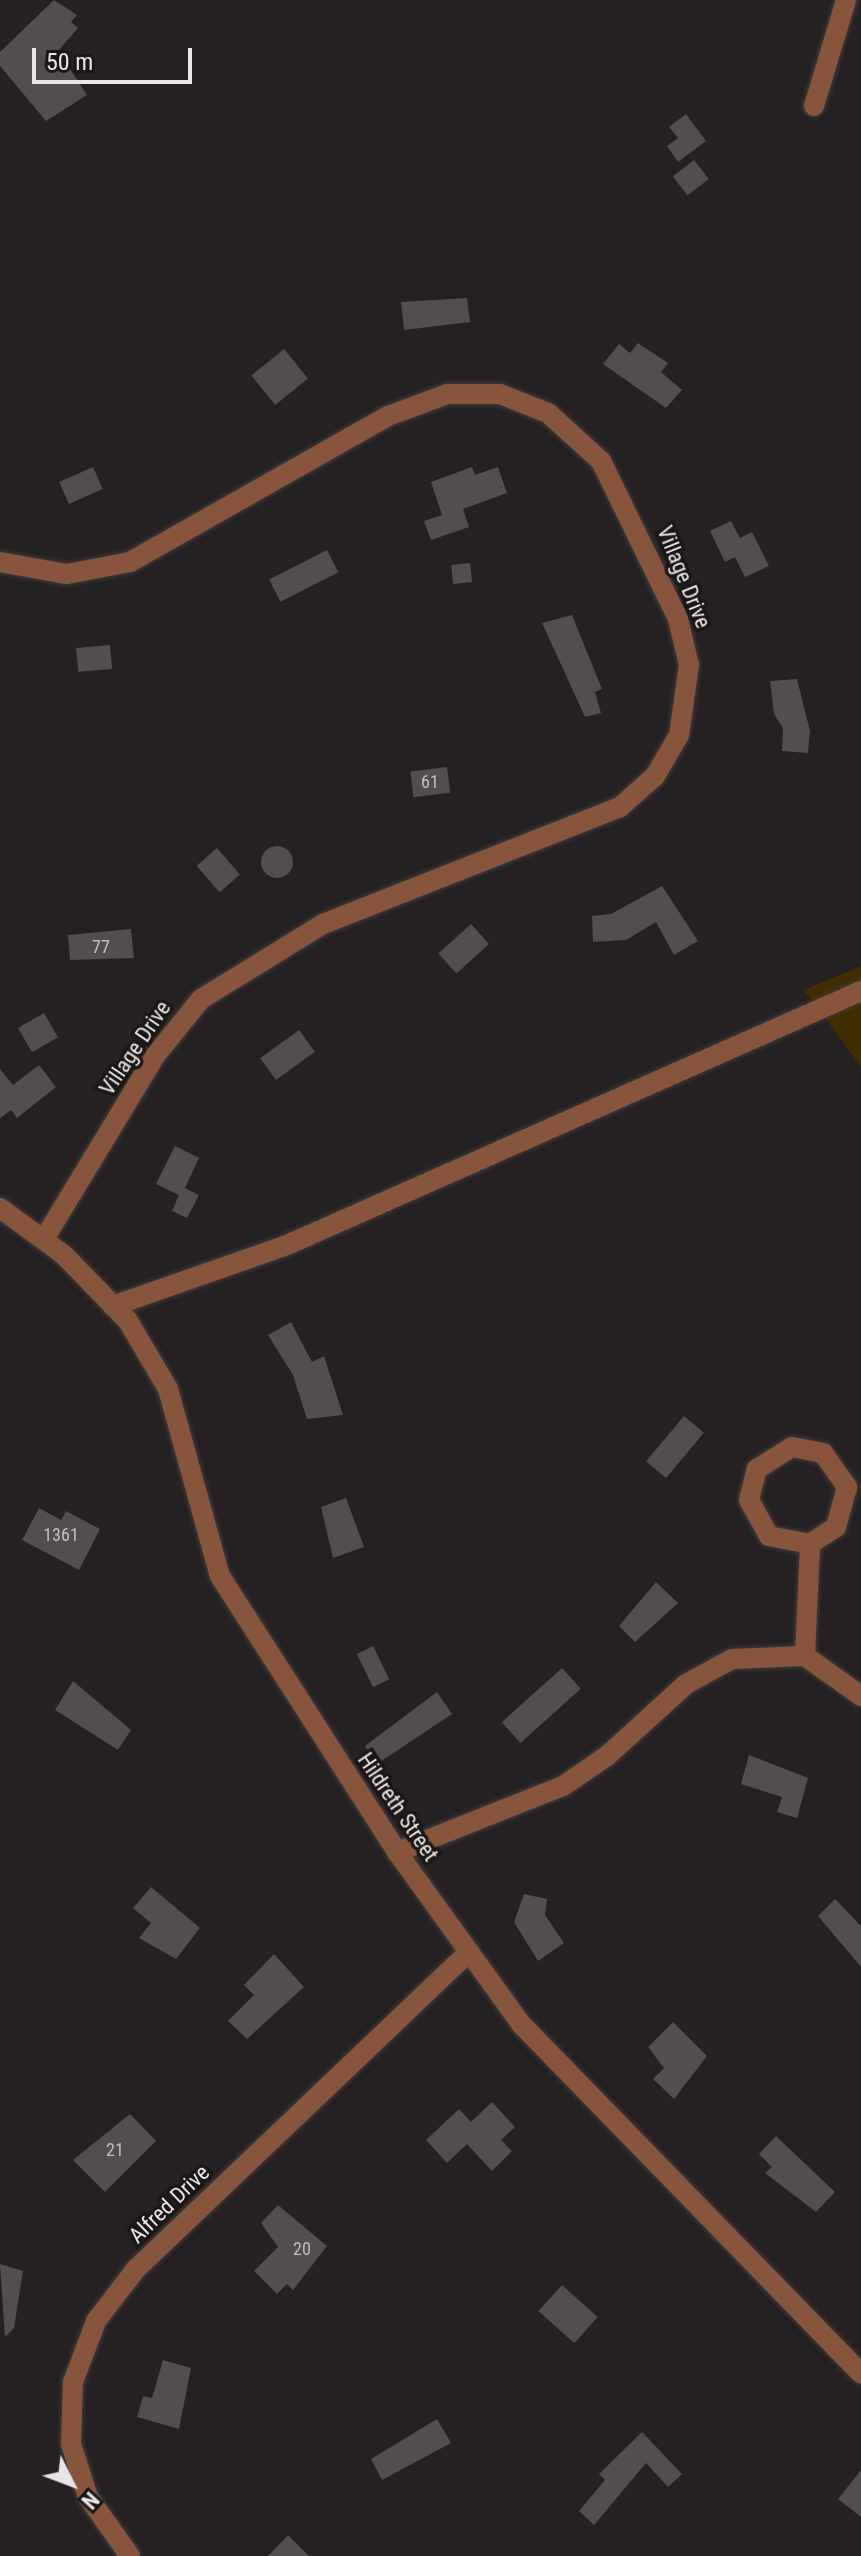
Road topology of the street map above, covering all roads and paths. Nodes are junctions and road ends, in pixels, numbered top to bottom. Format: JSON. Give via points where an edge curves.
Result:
{"nodes":[{"id":1,"x":846,"y":0,"type":"edge"},
{"id":2,"x":814,"y":106,"type":"dead end"},
{"id":3,"x":0,"y":562,"type":"edge"},
{"id":4,"x":861,"y":991,"type":"edge"},
{"id":5,"x":0,"y":1208,"type":"edge"},
{"id":6,"x":44,"y":1239,"type":"junction"},
{"id":7,"x":113,"y":1306,"type":"junction"},
{"id":8,"x":810,"y":1544,"type":"junction"},
{"id":9,"x":805,"y":1656,"type":"junction"},
{"id":10,"x":861,"y":1696,"type":"edge"},
{"id":11,"x":397,"y":1852,"type":"junction"},
{"id":12,"x":469,"y":1952,"type":"junction"},
{"id":13,"x":861,"y":2373,"type":"edge"},
{"id":14,"x":130,"y":2556,"type":"edge"}],
"edges":[{"from":1,"to":2,"type":"street"},
{"from":3,"to":6,"type":"street","name":"Village Drive","via":[[67,574],[130,562],[388,416],[447,394],[500,394],[555,418],[601,461],[678,619],[689,665],[686,712],[674,745],[655,776],[620,807],[323,924],[201,999],[155,1056]]},
{"from":4,"to":7,"type":"street","via":[[287,1245]]},
{"from":5,"to":6,"type":"street","name":"Hildreth Street"},
{"from":6,"to":7,"type":"street","name":"Hildreth Street"},
{"from":7,"to":11,"type":"street","name":"Hildreth Street","via":[[168,1389],[220,1576]]},
{"from":8,"to":8,"type":"street","via":[[836,1527],[847,1487],[823,1453],[792,1447],[757,1469],[749,1500],[769,1536]]},
{"from":8,"to":9,"type":"street","via":[[813,1596]]},
{"from":9,"to":10,"type":"street"},
{"from":9,"to":11,"type":"street","via":[[757,1653],[709,1667],[563,1786]]},
{"from":11,"to":12,"type":"street","name":"Hildreth Street"},
{"from":12,"to":13,"type":"street","name":"Hildreth Street","via":[[522,2025]]},
{"from":12,"to":14,"type":"street","name":"Alfred Drive","via":[[136,2269],[96,2321],[73,2382],[71,2444],[88,2497]]}]}
